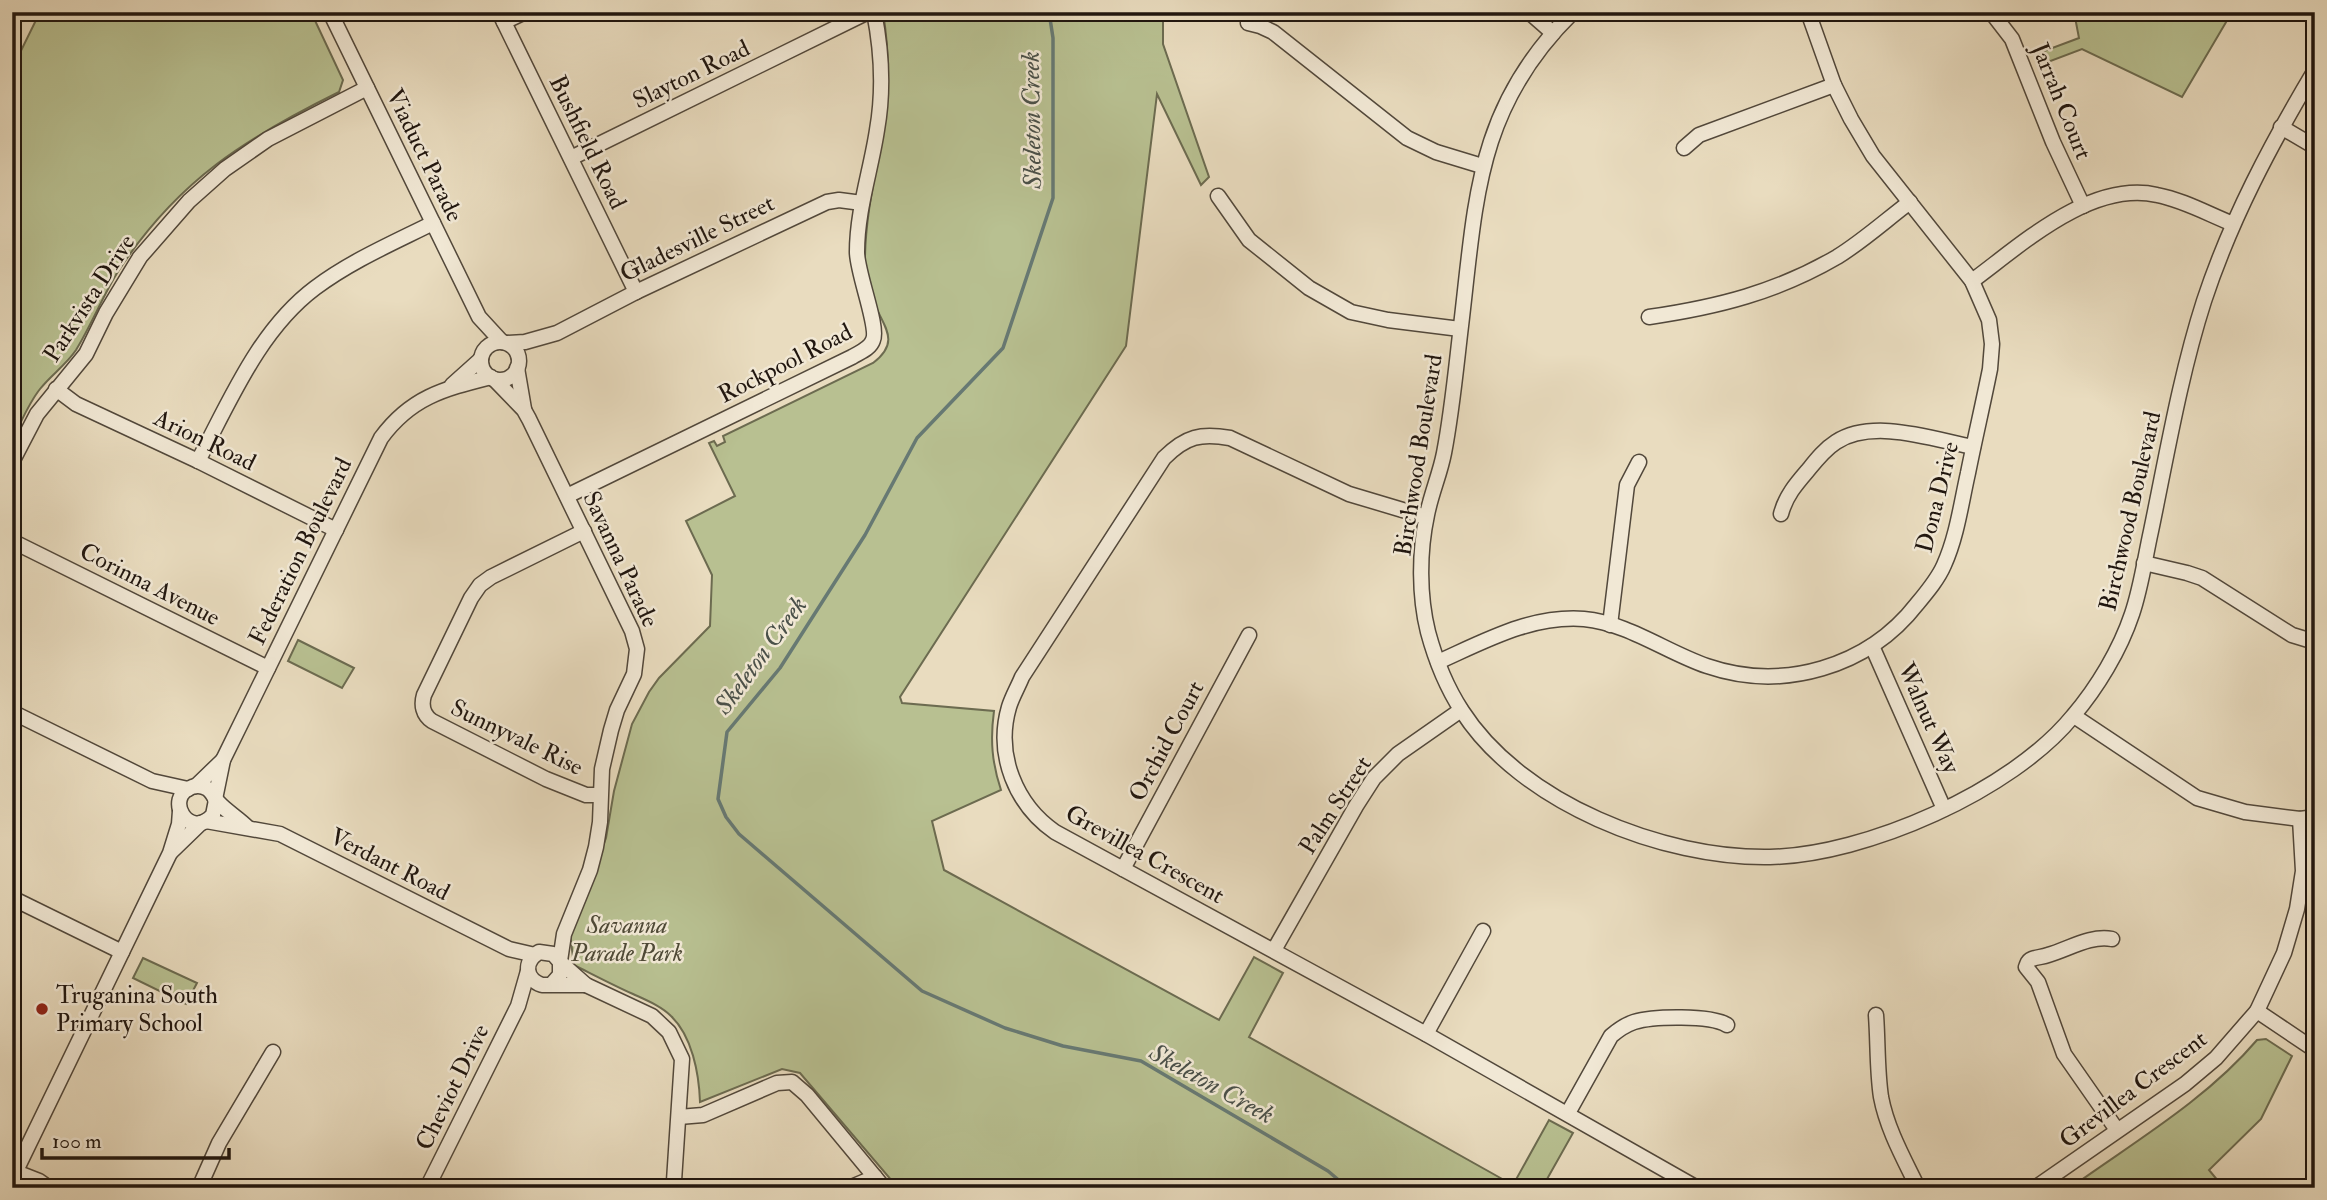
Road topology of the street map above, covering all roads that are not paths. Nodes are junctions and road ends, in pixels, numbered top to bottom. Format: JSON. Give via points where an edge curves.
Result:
{"nodes":[{"id":1,"x":330,"y":12,"type":"edge"},
{"id":2,"x":525,"y":12,"type":"edge"},
{"id":3,"x":868,"y":12,"type":"edge"},
{"id":4,"x":874,"y":12,"type":"edge"},
{"id":5,"x":1529,"y":12,"type":"edge"},
{"id":6,"x":1573,"y":12,"type":"edge"},
{"id":7,"x":1808,"y":12,"type":"edge"},
{"id":8,"x":502,"y":17,"type":"edge"},
{"id":9,"x":1995,"y":17,"type":"dead end"},
{"id":10,"x":1248,"y":23,"type":"dead end"},
{"id":11,"x":1553,"y":33,"type":"junction"},
{"id":12,"x":2315,"y":70,"type":"edge"},
{"id":13,"x":1834,"y":85,"type":"junction"},
{"id":14,"x":367,"y":88,"type":"junction"},
{"id":15,"x":2281,"y":127,"type":"junction"},
{"id":16,"x":2315,"y":147,"type":"edge"},
{"id":17,"x":1684,"y":148,"type":"dead end"},
{"id":18,"x":571,"y":158,"type":"junction"},
{"id":19,"x":1482,"y":166,"type":"junction"},
{"id":20,"x":1218,"y":196,"type":"dead end"},
{"id":21,"x":1910,"y":202,"type":"junction"},
{"id":22,"x":862,"y":203,"type":"junction"},
{"id":23,"x":2083,"y":206,"type":"junction"},
{"id":24,"x":433,"y":223,"type":"junction"},
{"id":25,"x":2233,"y":224,"type":"junction"},
{"id":26,"x":1972,"y":281,"type":"junction"},
{"id":27,"x":636,"y":292,"type":"junction"},
{"id":28,"x":479,"y":317,"type":"junction"},
{"id":29,"x":1649,"y":317,"type":"dead end"},
{"id":30,"x":1460,"y":329,"type":"junction"},
{"id":31,"x":556,"y":333,"type":"junction"},
{"id":32,"x":505,"y":343,"type":"junction"},
{"id":33,"x":482,"y":357,"type":"junction"},
{"id":34,"x":518,"y":366,"type":"junction"},
{"id":35,"x":493,"y":378,"type":"junction"},
{"id":36,"x":448,"y":388,"type":"junction"},
{"id":37,"x":56,"y":389,"type":"junction"},
{"id":38,"x":524,"y":410,"type":"junction"},
{"id":39,"x":1973,"y":447,"type":"junction"},
{"id":40,"x":198,"y":461,"type":"junction"},
{"id":41,"x":12,"y":462,"type":"edge"},
{"id":42,"x":1639,"y":462,"type":"dead end"},
{"id":43,"x":567,"y":496,"type":"junction"},
{"id":44,"x":1781,"y":514,"type":"dead end"},
{"id":45,"x":1426,"y":517,"type":"junction"},
{"id":46,"x":336,"y":530,"type":"junction"},
{"id":47,"x":584,"y":531,"type":"junction"},
{"id":48,"x":12,"y":541,"type":"edge"},
{"id":49,"x":2144,"y":563,"type":"junction"},
{"id":50,"x":1610,"y":625,"type":"junction"},
{"id":51,"x":1249,"y":635,"type":"dead end"},
{"id":52,"x":2315,"y":642,"type":"edge"},
{"id":53,"x":1872,"y":646,"type":"junction"},
{"id":54,"x":1438,"y":662,"type":"junction"},
{"id":55,"x":268,"y":668,"type":"junction"},
{"id":56,"x":1461,"y":710,"type":"junction"},
{"id":57,"x":12,"y":712,"type":"edge"},
{"id":58,"x":2074,"y":716,"type":"junction"},
{"id":59,"x":223,"y":760,"type":"junction"},
{"id":60,"x":152,"y":781,"type":"junction"},
{"id":61,"x":192,"y":788,"type":"junction"},
{"id":62,"x":600,"y":795,"type":"junction"},
{"id":63,"x":215,"y":800,"type":"junction"},
{"id":64,"x":1944,"y":809,"type":"junction"},
{"id":65,"x":180,"y":810,"type":"junction"},
{"id":66,"x":2308,"y":818,"type":"edge"},
{"id":67,"x":204,"y":822,"type":"junction"},
{"id":68,"x":248,"y":828,"type":"junction"},
{"id":69,"x":170,"y":852,"type":"junction"},
{"id":70,"x":1123,"y":869,"type":"junction"},
{"id":71,"x":12,"y":898,"type":"edge"},
{"id":72,"x":1483,"y":931,"type":"dead end"},
{"id":73,"x":564,"y":933,"type":"junction"},
{"id":74,"x":2112,"y":939,"type":"dead end"},
{"id":75,"x":509,"y":948,"type":"junction"},
{"id":76,"x":1274,"y":950,"type":"junction"},
{"id":77,"x":122,"y":952,"type":"junction"},
{"id":78,"x":539,"y":953,"type":"junction"},
{"id":79,"x":560,"y":962,"type":"junction"},
{"id":80,"x":528,"y":970,"type":"junction"},
{"id":81,"x":549,"y":985,"type":"junction"},
{"id":82,"x":586,"y":985,"type":"junction"},
{"id":83,"x":518,"y":1006,"type":"junction"},
{"id":84,"x":2257,"y":1011,"type":"junction"},
{"id":85,"x":1876,"y":1015,"type":"dead end"},
{"id":86,"x":1727,"y":1026,"type":"dead end"},
{"id":87,"x":1426,"y":1034,"type":"junction"},
{"id":88,"x":2315,"y":1050,"type":"edge"},
{"id":89,"x":273,"y":1052,"type":"dead end"},
{"id":90,"x":1568,"y":1113,"type":"junction"},
{"id":91,"x":679,"y":1117,"type":"junction"},
{"id":92,"x":2117,"y":1130,"type":"junction"},
{"id":93,"x":14,"y":1176,"type":"edge"},
{"id":94,"x":880,"y":1182,"type":"edge"},
{"id":95,"x":49,"y":1188,"type":"edge"},
{"id":96,"x":199,"y":1188,"type":"edge"},
{"id":97,"x":427,"y":1188,"type":"edge"},
{"id":98,"x":676,"y":1188,"type":"edge"},
{"id":99,"x":849,"y":1188,"type":"edge"},
{"id":100,"x":1697,"y":1188,"type":"edge"},
{"id":101,"x":1918,"y":1188,"type":"edge"},
{"id":102,"x":2035,"y":1188,"type":"edge"}],
"edges":[{"from":1,"to":14,"type":"street","name":"Viaduct Parade"},
{"from":2,"to":8,"type":"street"},
{"from":3,"to":18,"type":"street","name":"Slayton Road"},
{"from":4,"to":22,"type":"street","name":"Rockpool Road","via":[[881,64],[880,105]]},
{"from":5,"to":11,"type":"street"},
{"from":6,"to":11,"type":"street","name":"Birchwood Boulevard"},
{"from":7,"to":13,"type":"street","name":"Dona Drive"},
{"from":8,"to":18,"type":"street","name":"Bushfield Road"},
{"from":9,"to":23,"type":"street","name":"Jarrah Court","via":[[2012,38]]},
{"from":10,"to":19,"type":"street","via":[[1273,32],[1407,138]]},
{"from":11,"to":19,"type":"street","name":"Birchwood Boulevard","via":[[1507,99]]},
{"from":12,"to":15,"type":"street","name":"Birchwood Boulevard"},
{"from":13,"to":17,"type":"street","via":[[1699,135]]},
{"from":13,"to":21,"type":"street","name":"Dona Drive","via":[[1873,156]]},
{"from":14,"to":24,"type":"street","name":"Viaduct Parade"},
{"from":14,"to":37,"type":"street","name":"Parkvista Drive","via":[[268,139],[189,201],[140,257],[86,354]]},
{"from":15,"to":16,"type":"street"},
{"from":15,"to":25,"type":"street","name":"Birchwood Boulevard"},
{"from":18,"to":27,"type":"street","name":"Bushfield Road"},
{"from":19,"to":30,"type":"street","name":"Birchwood Boulevard"},
{"from":20,"to":30,"type":"street","via":[[1249,240],[1309,288],[1351,312]]},
{"from":21,"to":26,"type":"street","name":"Dona Drive"},
{"from":21,"to":29,"type":"street","via":[[1839,255],[1802,276],[1713,307]]},
{"from":22,"to":27,"type":"street","name":"Gladesville Street","via":[[827,202]]},
{"from":22,"to":43,"type":"street","name":"Rockpool Road","via":[[857,254],[874,323],[874,340],[869,346]]},
{"from":23,"to":25,"type":"street","via":[[2122,193],[2156,194]]},
{"from":23,"to":26,"type":"street"},
{"from":24,"to":28,"type":"street","name":"Viaduct Parade"},
{"from":24,"to":40,"type":"street","via":[[312,290],[262,344]]},
{"from":25,"to":49,"type":"street","name":"Birchwood Boulevard","via":[[2204,302],[2183,379]]},
{"from":26,"to":39,"type":"street","name":"Dona Drive","via":[[1989,320],[1992,344]]},
{"from":27,"to":31,"type":"street","name":"Gladesville Street"},
{"from":28,"to":32,"type":"street","name":"Viaduct Parade"},
{"from":28,"to":33,"type":"street","name":"Viaduct Parade"},
{"from":30,"to":45,"type":"street","name":"Birchwood Boulevard","via":[[1444,455]]},
{"from":31,"to":32,"type":"street","name":"Gladesville Street"},
{"from":31,"to":34,"type":"street","name":"Gladesville Street"},
{"from":32,"to":33,"type":"street","via":[[490,345]]},
{"from":32,"to":34,"type":"street","via":[[517,352]]},
{"from":33,"to":35,"type":"street","via":[[483,369]]},
{"from":33,"to":36,"type":"street","name":"Federation Boulevard"},
{"from":34,"to":35,"type":"street","via":[[508,378]]},
{"from":34,"to":38,"type":"street","name":"Savanna Parade"},
{"from":35,"to":36,"type":"street","name":"Federation Boulevard"},
{"from":35,"to":38,"type":"street","name":"Savanna Parade"},
{"from":36,"to":46,"type":"street","name":"Federation Boulevard","via":[[414,405],[391,425]]},
{"from":37,"to":40,"type":"street","name":"Arion Road","via":[[76,404]]},
{"from":37,"to":41,"type":"street","name":"Parkvista Drive"},
{"from":38,"to":43,"type":"street","name":"Savanna Parade"},
{"from":39,"to":44,"type":"street","via":[[1884,430],[1851,435],[1824,451],[1790,491]]},
{"from":39,"to":53,"type":"street","name":"Dona Drive","via":[[1955,537],[1943,568],[1906,618]]},
{"from":40,"to":46,"type":"street","name":"Arion Road"},
{"from":42,"to":50,"type":"street","via":[[1627,485]]},
{"from":43,"to":47,"type":"street","name":"Savanna Parade"},
{"from":45,"to":54,"type":"street","name":"Birchwood Boulevard","via":[[1423,610]]},
{"from":45,"to":70,"type":"street","name":"Grevillea Crescent","via":[[1349,494],[1230,438],[1192,438],[1164,458],[1022,677],[1009,706],[1004,733],[1009,771],[1040,822]]},
{"from":46,"to":55,"type":"street","name":"Federation Boulevard"},
{"from":47,"to":62,"type":"street","name":"Savanna Parade","via":[[637,649],[635,674],[611,730]]},
{"from":47,"to":62,"type":"street","name":"Sunnyvale Rise","via":[[480,585],[424,695],[423,706],[429,719],[546,779],[586,795]]},
{"from":48,"to":55,"type":"street","name":"Corinna Avenue"},
{"from":49,"to":52,"type":"street","via":[[2202,578],[2292,635]]},
{"from":49,"to":58,"type":"street","name":"Birchwood Boulevard","via":[[2131,616],[2113,655]]},
{"from":50,"to":53,"type":"street","name":"Dona Drive","via":[[1708,666],[1742,674],[1805,673]]},
{"from":50,"to":54,"type":"street","name":"Dona Drive","via":[[1585,619],[1530,623]]},
{"from":51,"to":70,"type":"street","name":"Orchid Court"},
{"from":53,"to":64,"type":"street","name":"Walnut Way"},
{"from":54,"to":56,"type":"street","name":"Birchwood Boulevard"},
{"from":55,"to":59,"type":"street","name":"Federation Boulevard"},
{"from":56,"to":64,"type":"street","name":"Birchwood Boulevard","via":[[1511,766],[1544,790],[1595,817],[1689,850],[1772,857],[1822,851],[1865,841]]},
{"from":56,"to":76,"type":"street","name":"Palm Street","via":[[1398,754],[1374,778]]},
{"from":57,"to":60,"type":"street"},
{"from":58,"to":64,"type":"street","name":"Birchwood Boulevard","via":[[2010,773]]},
{"from":58,"to":66,"type":"street","via":[[2197,798],[2245,812]]},
{"from":59,"to":61,"type":"street","name":"Federation Boulevard"},
{"from":59,"to":63,"type":"street","name":"Federation Boulevard"},
{"from":60,"to":61,"type":"street"},
{"from":60,"to":65,"type":"street"},
{"from":61,"to":63,"type":"street","via":[[209,790]]},
{"from":61,"to":65,"type":"street","via":[[180,798]]},
{"from":62,"to":73,"type":"street","name":"Savanna Parade","via":[[600,822],[590,870]]},
{"from":63,"to":67,"type":"street","via":[[215,813]]},
{"from":63,"to":68,"type":"street","name":"Verdant Road"},
{"from":65,"to":67,"type":"street","via":[[186,820]]},
{"from":65,"to":69,"type":"street"},
{"from":66,"to":84,"type":"street","name":"Grevillea Crescent","via":[[2297,909],[2284,953]]},
{"from":67,"to":68,"type":"street","name":"Verdant Road"},
{"from":67,"to":69,"type":"street"},
{"from":68,"to":75,"type":"street","name":"Verdant Road","via":[[280,834]]},
{"from":69,"to":77,"type":"street"},
{"from":70,"to":76,"type":"street","name":"Grevillea Crescent"},
{"from":71,"to":77,"type":"street"},
{"from":72,"to":87,"type":"street"},
{"from":73,"to":78,"type":"street","name":"Savanna Parade"},
{"from":73,"to":79,"type":"street","name":"Savanna Parade"},
{"from":74,"to":92,"type":"street","via":[[2091,939],[2031,959],[2026,967],[2038,982],[2064,1054]]},
{"from":75,"to":78,"type":"street","name":"Verdant Road"},
{"from":75,"to":80,"type":"street","name":"Verdant Road"},
{"from":76,"to":87,"type":"street","name":"Grevillea Crescent"},
{"from":77,"to":93,"type":"street"},
{"from":78,"to":79,"type":"street","via":[[553,954]]},
{"from":78,"to":80,"type":"street","via":[[529,962]]},
{"from":79,"to":81,"type":"street","via":[[560,975]]},
{"from":79,"to":82,"type":"street"},
{"from":80,"to":81,"type":"street","via":[[536,983]]},
{"from":80,"to":83,"type":"street","name":"Cheviot Drive"},
{"from":81,"to":82,"type":"street"},
{"from":81,"to":83,"type":"street","name":"Cheviot Drive"},
{"from":82,"to":91,"type":"street","via":[[652,1016],[669,1032],[682,1059]]},
{"from":83,"to":97,"type":"street","name":"Cheviot Drive"},
{"from":84,"to":88,"type":"street"},
{"from":84,"to":92,"type":"street","name":"Grevillea Crescent","via":[[2216,1058]]},
{"from":85,"to":101,"type":"street","via":[[1885,1116]]},
{"from":86,"to":90,"type":"street","via":[[1709,1018],[1645,1019],[1621,1028],[1611,1036]]},
{"from":87,"to":90,"type":"street","name":"Grevillea Crescent"},
{"from":89,"to":96,"type":"street","via":[[219,1143]]},
{"from":90,"to":100,"type":"street","name":"Grevillea Crescent"},
{"from":91,"to":94,"type":"street","via":[[703,1115],[777,1083],[792,1082]]},
{"from":91,"to":98,"type":"street"},
{"from":92,"to":102,"type":"street","name":"Grevillea Crescent"},
{"from":93,"to":95,"type":"street"},
{"from":94,"to":99,"type":"street"}]}
